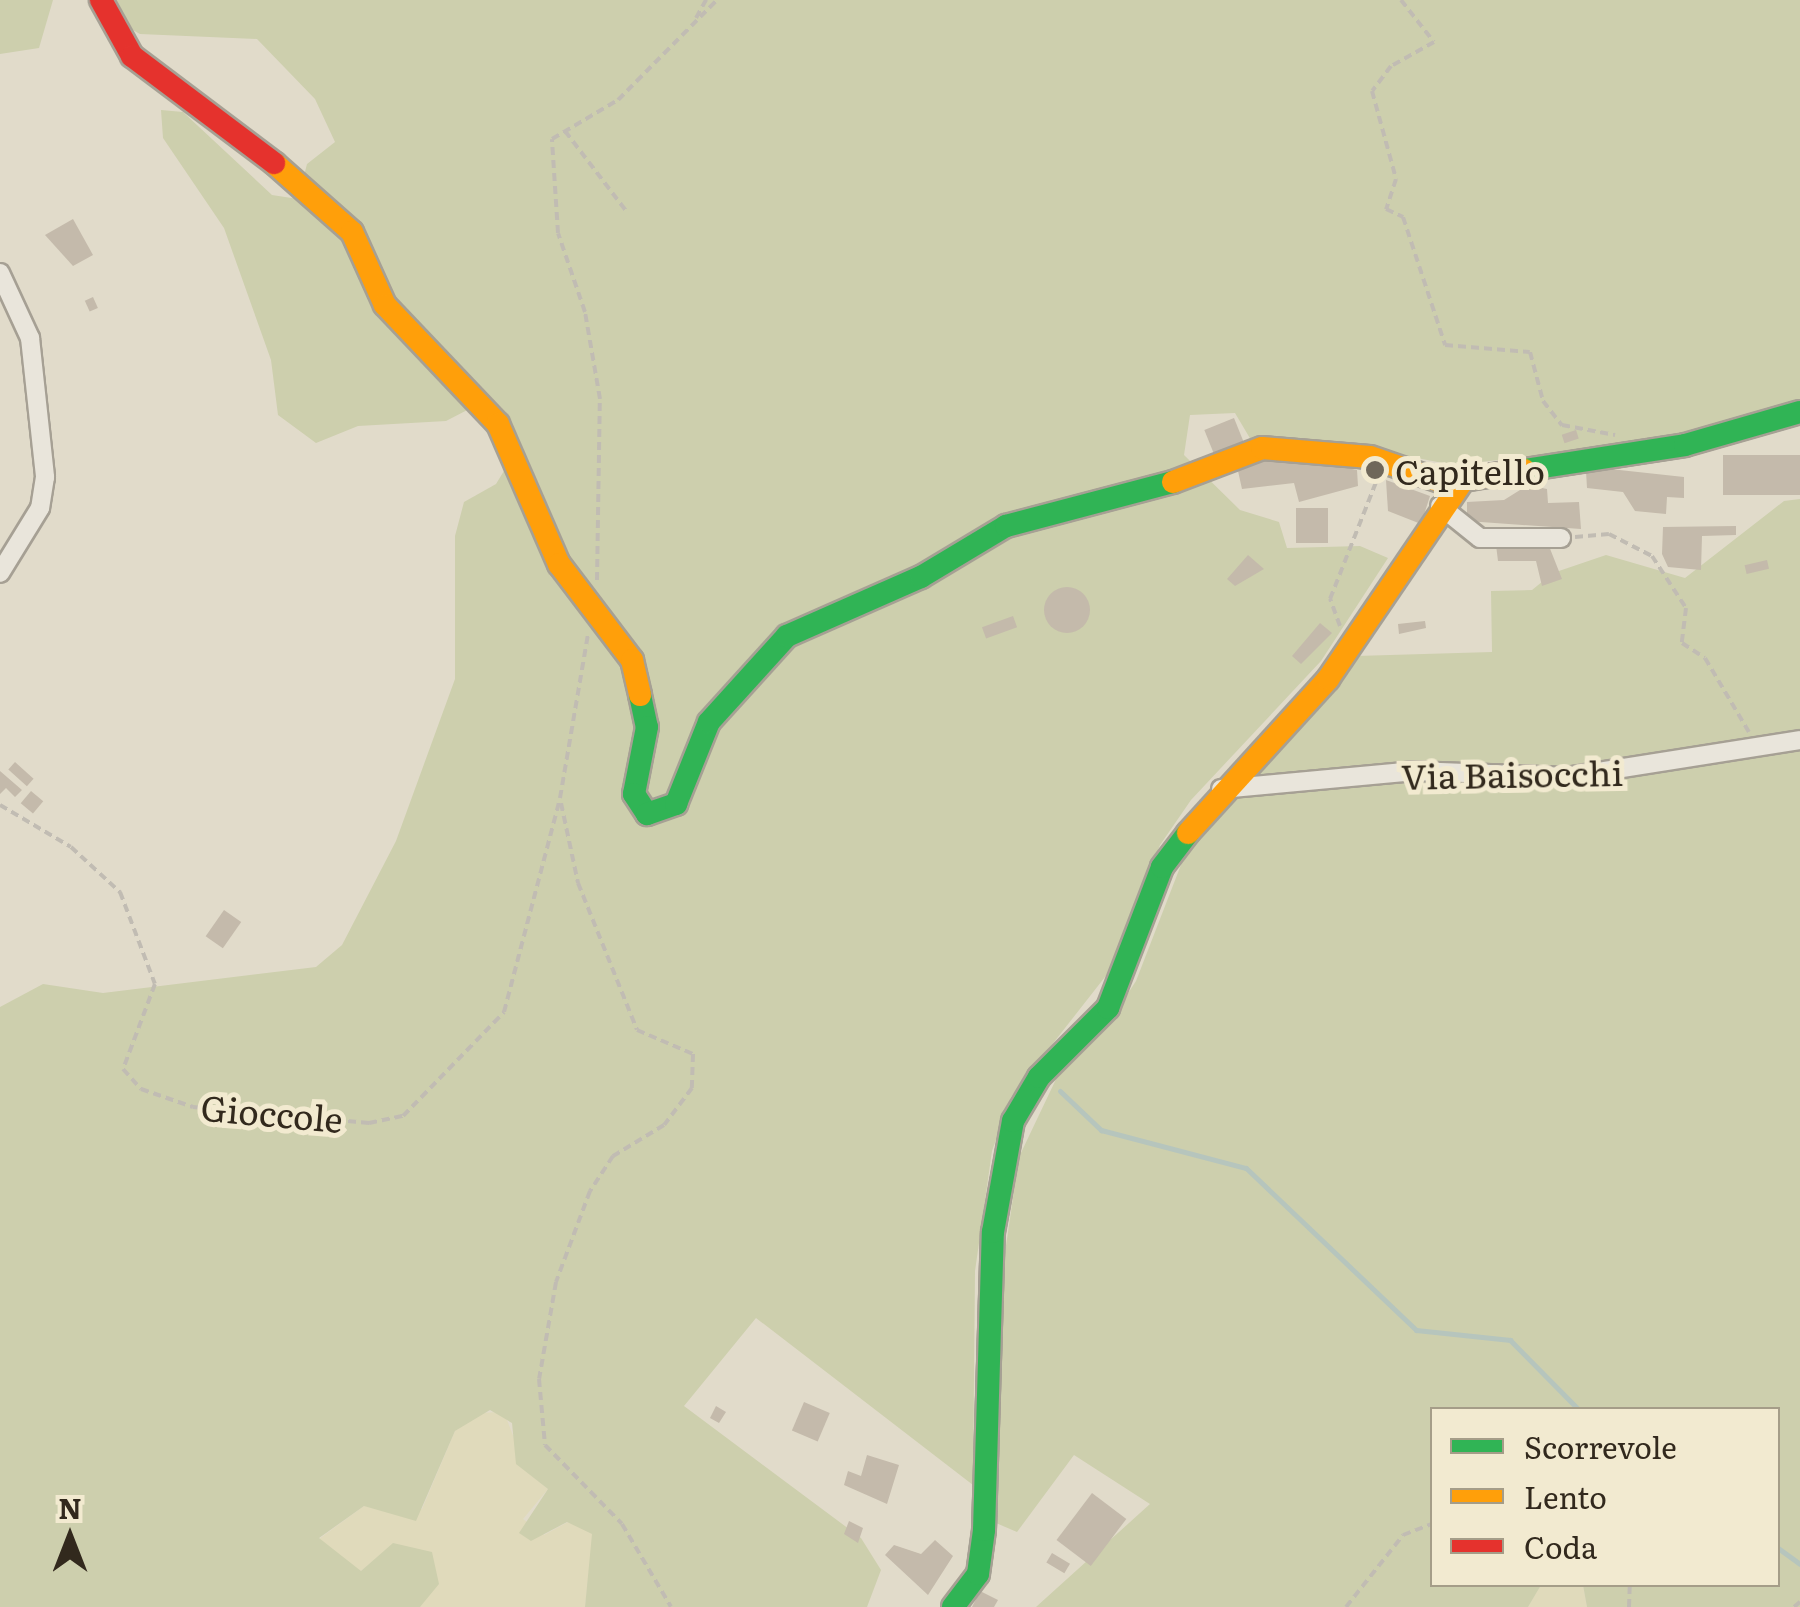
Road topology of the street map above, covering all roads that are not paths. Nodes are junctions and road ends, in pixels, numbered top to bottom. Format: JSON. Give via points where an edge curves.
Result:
{"nodes":[{"id":1,"x":101,"y":0,"type":"edge"},
{"id":2,"x":0,"y":273,"type":"edge"},
{"id":3,"x":1800,"y":412,"type":"edge"},
{"id":4,"x":1457,"y":487,"type":"junction"},
{"id":5,"x":1440,"y":506,"type":"junction"},
{"id":6,"x":1561,"y":538,"type":"road end"},
{"id":7,"x":0,"y":573,"type":"edge"},
{"id":8,"x":1800,"y":740,"type":"edge"},
{"id":9,"x":1221,"y":789,"type":"junction"},
{"id":10,"x":953,"y":1607,"type":"edge"}],
"edges":[{"from":1,"to":4,"type":"street","via":[[132,56],[214,110],[352,232],[385,305],[498,424],[559,564],[632,660],[646,713],[635,802],[664,815],[709,722],[798,628],[903,586],[1006,526],[1087,507],[1262,448],[1370,457]]},
{"from":2,"to":7,"type":"street","via":[[30,338],[46,476],[40,508]]},
{"from":3,"to":4,"type":"street","via":[[1686,446],[1477,473]]},
{"from":4,"to":5,"type":"street"},
{"from":5,"to":6,"type":"street","via":[[1480,538]]},
{"from":5,"to":9,"type":"street","via":[[1349,649]]},
{"from":8,"to":9,"type":"street","name":"Via Baisocchi","via":[[1662,768],[1566,777],[1415,771]]},
{"from":9,"to":10,"type":"street","via":[[1162,867],[1108,1008],[1039,1077],[1013,1120],[993,1232],[982,1544],[978,1574]]}]}
